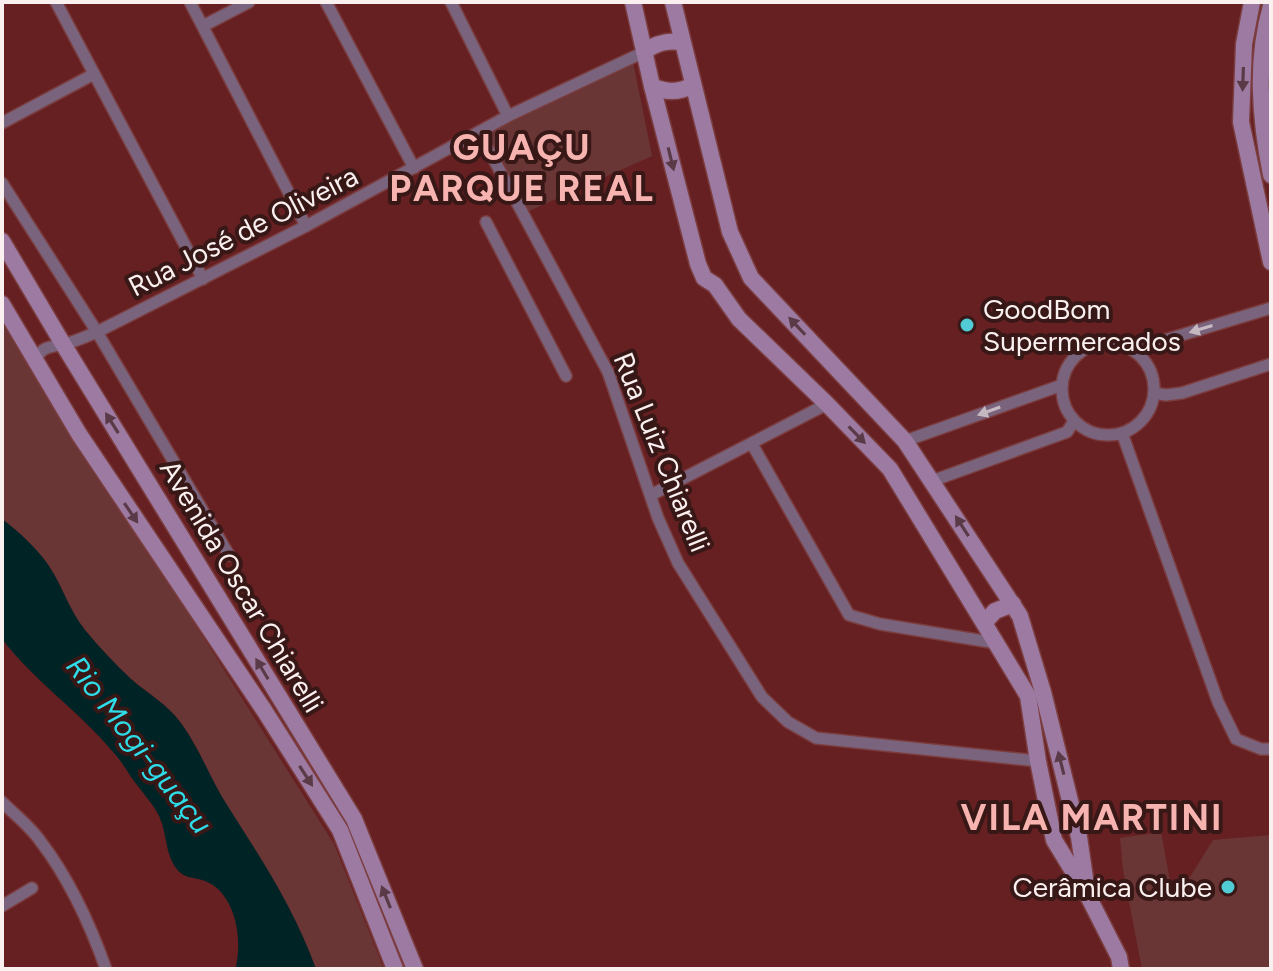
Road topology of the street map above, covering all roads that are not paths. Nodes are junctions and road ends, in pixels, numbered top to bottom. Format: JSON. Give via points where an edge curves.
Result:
{"nodes":[{"id":1,"x":56,"y":2,"type":"edge"},
{"id":2,"x":190,"y":2,"type":"edge"},
{"id":3,"x":249,"y":2,"type":"edge"},
{"id":4,"x":326,"y":2,"type":"edge"},
{"id":5,"x":451,"y":2,"type":"edge"},
{"id":6,"x":633,"y":2,"type":"edge"},
{"id":7,"x":673,"y":2,"type":"edge"},
{"id":8,"x":1252,"y":2,"type":"edge"},
{"id":9,"x":1271,"y":6,"type":"edge"},
{"id":10,"x":203,"y":26,"type":"junction"},
{"id":11,"x":682,"y":42,"type":"junction"},
{"id":12,"x":644,"y":52,"type":"junction"},
{"id":13,"x":94,"y":74,"type":"junction"},
{"id":14,"x":693,"y":85,"type":"junction"},
{"id":15,"x":652,"y":86,"type":"junction"},
{"id":16,"x":508,"y":116,"type":"junction"},
{"id":17,"x":2,"y":123,"type":"edge"},
{"id":18,"x":479,"y":132,"type":"junction"},
{"id":19,"x":1268,"y":138,"type":"edge"},
{"id":20,"x":414,"y":168,"type":"junction"},
{"id":21,"x":1271,"y":175,"type":"edge"},
{"id":22,"x":2,"y":183,"type":"edge"},
{"id":23,"x":486,"y":222,"type":"dead end"},
{"id":24,"x":306,"y":226,"type":"junction"},
{"id":25,"x":2,"y":241,"type":"edge"},
{"id":26,"x":1271,"y":262,"type":"edge"},
{"id":27,"x":203,"y":279,"type":"junction"},
{"id":28,"x":2,"y":304,"type":"edge"},
{"id":29,"x":1271,"y":308,"type":"edge"},
{"id":30,"x":97,"y":332,"type":"junction"},
{"id":31,"x":63,"y":344,"type":"junction"},
{"id":32,"x":1132,"y":350,"type":"junction"},
{"id":33,"x":36,"y":359,"type":"junction"},
{"id":34,"x":1271,"y":364,"type":"edge"},
{"id":35,"x":566,"y":376,"type":"dead end"},
{"id":36,"x":1062,"y":385,"type":"junction"},
{"id":37,"x":1154,"y":393,"type":"junction"},
{"id":38,"x":827,"y":404,"type":"junction"},
{"id":39,"x":1074,"y":421,"type":"junction"},
{"id":40,"x":1122,"y":433,"type":"junction"},
{"id":41,"x":905,"y":441,"type":"junction"},
{"id":42,"x":752,"y":444,"type":"junction"},
{"id":43,"x":135,"y":460,"type":"junction"},
{"id":44,"x":105,"y":473,"type":"junction"},
{"id":45,"x":932,"y":481,"type":"junction"},
{"id":46,"x":651,"y":495,"type":"junction"},
{"id":47,"x":229,"y":555,"type":"dead end"},
{"id":48,"x":1013,"y":604,"type":"junction"},
{"id":49,"x":984,"y":623,"type":"junction"},
{"id":50,"x":1025,"y":630,"type":"junction"},
{"id":51,"x":996,"y":643,"type":"junction"},
{"id":52,"x":1271,"y":749,"type":"edge"},
{"id":53,"x":1038,"y":761,"type":"junction"},
{"id":54,"x":2,"y":802,"type":"edge"},
{"id":55,"x":32,"y":888,"type":"dead end"},
{"id":56,"x":1087,"y":894,"type":"junction"},
{"id":57,"x":2,"y":906,"type":"edge"},
{"id":58,"x":106,"y":969,"type":"edge"},
{"id":59,"x":395,"y":969,"type":"edge"},
{"id":60,"x":415,"y":969,"type":"edge"},
{"id":61,"x":1121,"y":969,"type":"edge"}],
"edges":[{"from":1,"to":13,"type":"street"},
{"from":2,"to":10,"type":"street"},
{"from":3,"to":10,"type":"street"},
{"from":4,"to":20,"type":"street"},
{"from":5,"to":16,"type":"street"},
{"from":6,"to":12,"type":"street"},
{"from":7,"to":11,"type":"street"},
{"from":8,"to":26,"type":"street","one_way":true,"via":[[1244,44],[1241,122]]},
{"from":9,"to":19,"type":"street","via":[[1259,75]]},
{"from":10,"to":24,"type":"street"},
{"from":11,"to":12,"type":"street","via":[[658,43]]},
{"from":11,"to":14,"type":"street"},
{"from":12,"to":15,"type":"street"},
{"from":12,"to":16,"type":"street","name":"Rua José de Oliveira"},
{"from":13,"to":17,"type":"street"},
{"from":13,"to":27,"type":"street"},
{"from":14,"to":15,"type":"street","via":[[674,92]]},
{"from":41,"to":14,"type":"street","one_way":true,"via":[[751,278],[730,232]]},
{"from":15,"to":38,"type":"street","one_way":true,"via":[[704,278]]},
{"from":16,"to":18,"type":"street","name":"Rua José de Oliveira"},
{"from":18,"to":20,"type":"street","name":"Rua José de Oliveira"},
{"from":18,"to":46,"type":"street","name":"Rua Luiz Chiarelli","via":[[608,372]]},
{"from":19,"to":21,"type":"street"},
{"from":20,"to":24,"type":"street","name":"Rua José de Oliveira"},
{"from":22,"to":30,"type":"street"},
{"from":23,"to":35,"type":"street"},
{"from":24,"to":27,"type":"street","name":"Rua José de Oliveira"},
{"from":25,"to":31,"type":"street","name":"Avenida Oscar Chiarelli"},
{"from":27,"to":30,"type":"street","name":"Rua José de Oliveira"},
{"from":28,"to":33,"type":"street","name":"Avenida Oscar Chiarelli"},
{"from":29,"to":32,"type":"street","one_way":true},
{"from":30,"to":31,"type":"street","name":"Rua José de Oliveira"},
{"from":30,"to":47,"type":"street"},
{"from":31,"to":33,"type":"street","name":"Rua José de Oliveira","via":[[46,347]]},
{"from":43,"to":31,"type":"street","name":"Avenida Oscar Chiarelli","one_way":true},
{"from":32,"to":36,"type":"street","via":[[1117,344],[1087,348],[1066,370]]},
{"from":32,"to":37,"type":"street","via":[[1151,373]]},
{"from":33,"to":44,"type":"street","name":"Avenida Oscar Chiarelli"},
{"from":34,"to":37,"type":"street","via":[[1182,393]]},
{"from":36,"to":39,"type":"street"},
{"from":36,"to":41,"type":"street","one_way":true},
{"from":37,"to":40,"type":"street","via":[[1146,416]]},
{"from":38,"to":42,"type":"street"},
{"from":38,"to":49,"type":"street","one_way":true,"via":[[890,469]]},
{"from":39,"to":40,"type":"street","via":[[1093,433]]},
{"from":39,"to":45,"type":"street","via":[[1067,432]]},
{"from":40,"to":52,"type":"street","via":[[1218,702],[1236,739]]},
{"from":41,"to":45,"type":"street"},
{"from":42,"to":46,"type":"street"},
{"from":42,"to":51,"type":"street","via":[[849,615]]},
{"from":43,"to":44,"type":"street","via":[[121,476]]},
{"from":60,"to":43,"type":"street","name":"Avenida Oscar Chiarelli","one_way":true,"via":[[354,819]]},
{"from":44,"to":59,"type":"street","name":"Avenida Oscar Chiarelli","one_way":true,"via":[[340,830]]},
{"from":48,"to":45,"type":"street","one_way":true},
{"from":46,"to":53,"type":"street","name":"Rua Luiz Chiarelli","via":[[678,563],[762,697],[788,722],[816,738]]},
{"from":48,"to":49,"type":"street","via":[[995,611]]},
{"from":48,"to":50,"type":"street"},
{"from":49,"to":51,"type":"street"},
{"from":50,"to":51,"type":"street"},
{"from":56,"to":50,"type":"street","one_way":true,"via":[[1079,837]]},
{"from":51,"to":53,"type":"street","via":[[1028,696]]},
{"from":53,"to":56,"type":"street","via":[[1054,840]]},
{"from":54,"to":58,"type":"street","via":[[40,840],[68,882]]},
{"from":55,"to":57,"type":"street"},
{"from":56,"to":61,"type":"street"}]}
